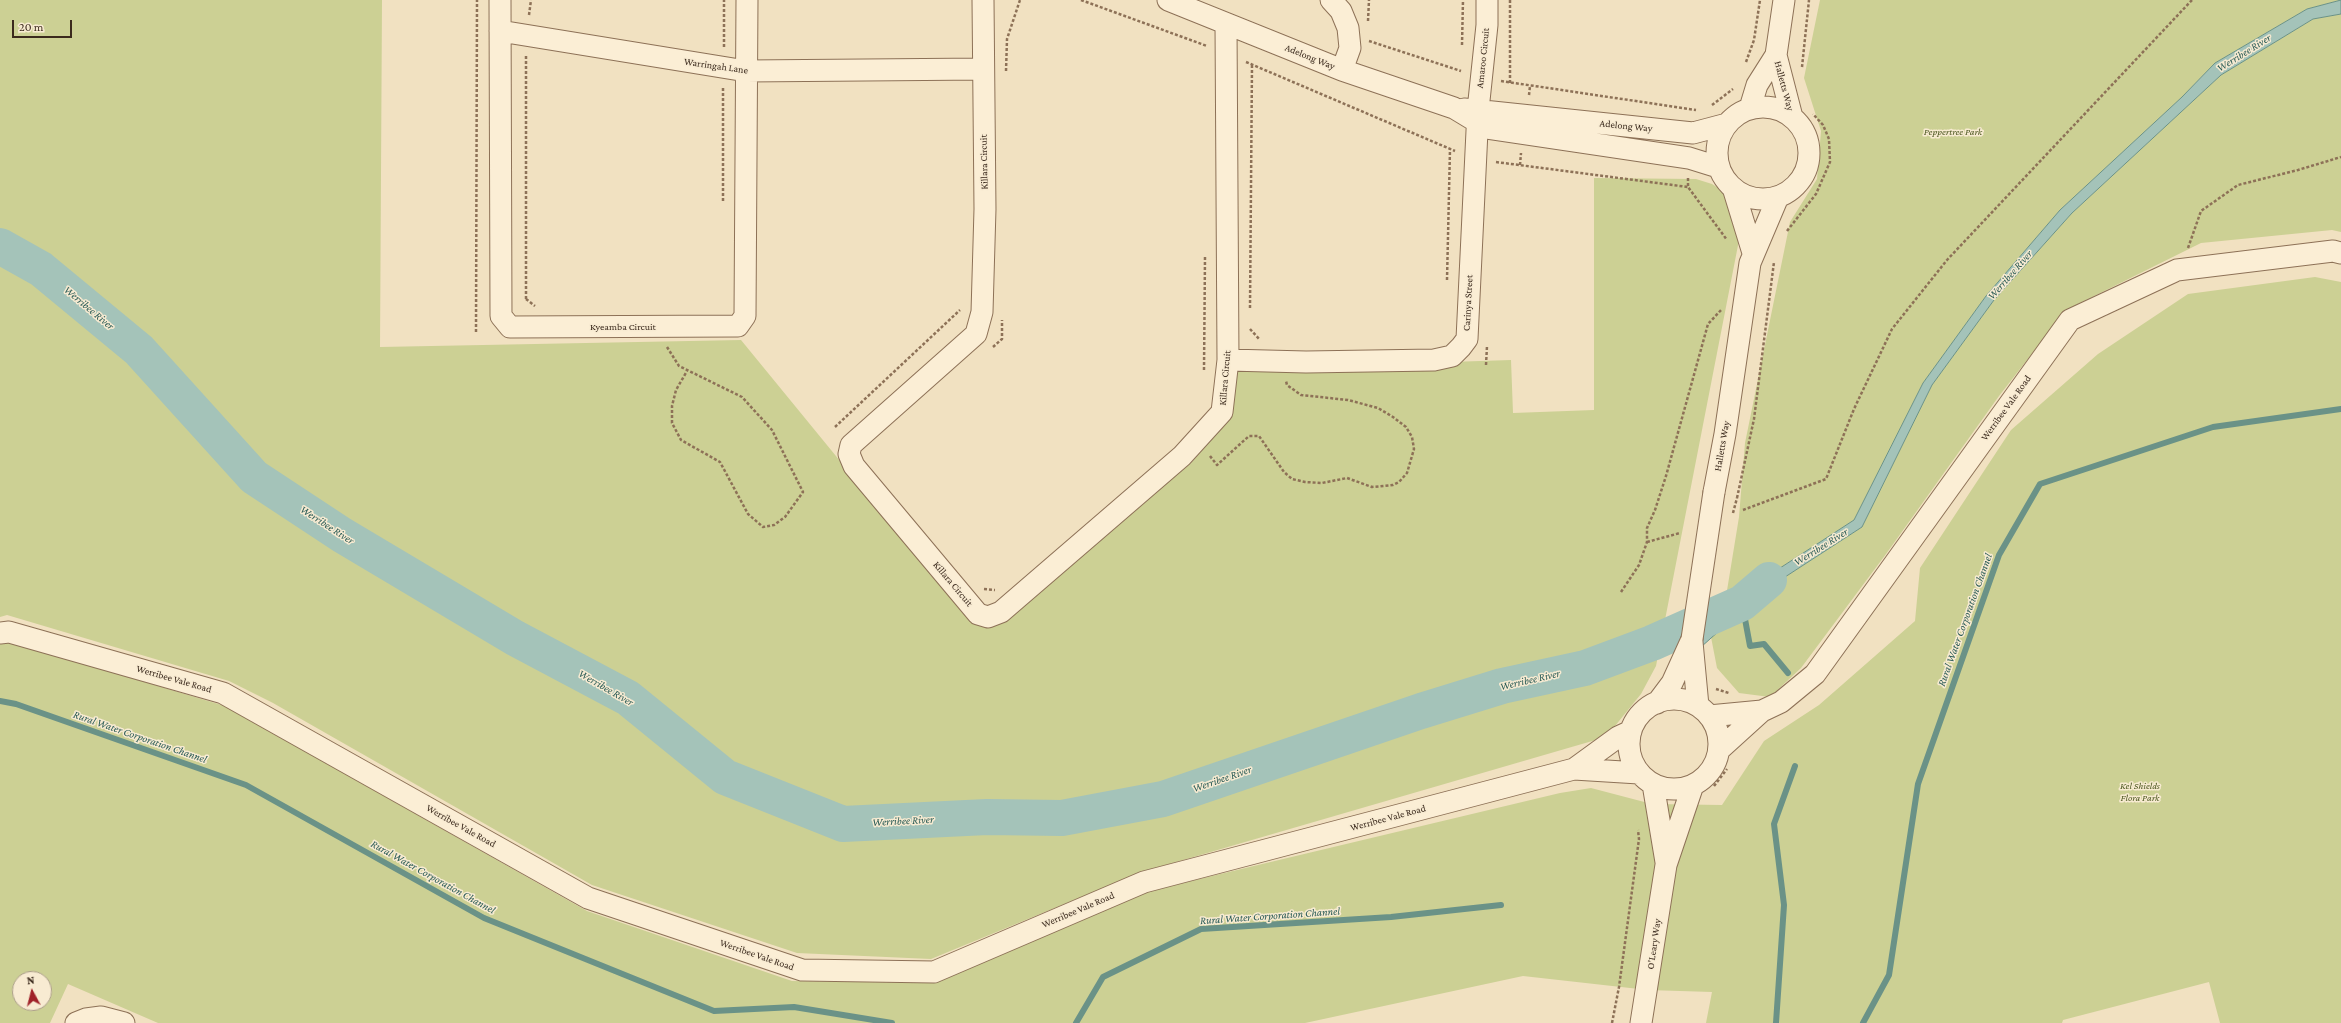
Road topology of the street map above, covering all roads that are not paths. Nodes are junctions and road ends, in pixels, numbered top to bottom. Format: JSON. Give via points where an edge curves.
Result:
{"nodes":[{"id":1,"x":500,"y":0,"type":"edge"},
{"id":2,"x":747,"y":0,"type":"edge"},
{"id":3,"x":983,"y":0,"type":"edge"},
{"id":4,"x":1168,"y":0,"type":"edge"},
{"id":5,"x":1331,"y":0,"type":"edge"},
{"id":6,"x":1487,"y":0,"type":"edge"},
{"id":7,"x":1784,"y":0,"type":"edge"},
{"id":8,"x":1226,"y":24,"type":"junction"},
{"id":9,"x":500,"y":31,"type":"junction"},
{"id":10,"x":1776,"y":55,"type":"junction"},
{"id":11,"x":983,"y":69,"type":"junction"},
{"id":12,"x":1342,"y":70,"type":"junction"},
{"id":13,"x":746,"y":71,"type":"junction"},
{"id":14,"x":1750,"y":108,"type":"junction"},
{"id":15,"x":1802,"y":114,"type":"junction"},
{"id":16,"x":1478,"y":116,"type":"junction"},
{"id":17,"x":1726,"y":124,"type":"junction"},
{"id":18,"x":1718,"y":167,"type":"junction"},
{"id":19,"x":1734,"y":191,"type":"junction"},
{"id":20,"x":1778,"y":197,"type":"junction"},
{"id":21,"x":1753,"y":253,"type":"junction"},
{"id":22,"x":2341,"y":253,"type":"edge"},
{"id":23,"x":1228,"y":360,"type":"junction"},
{"id":24,"x":0,"y":633,"type":"edge"},
{"id":25,"x":1692,"y":639,"type":"junction"},
{"id":26,"x":1658,"y":703,"type":"junction"},
{"id":27,"x":1704,"y":711,"type":"junction"},
{"id":28,"x":1762,"y":711,"type":"junction"},
{"id":29,"x":1631,"y":731,"type":"junction"},
{"id":30,"x":1719,"y":750,"type":"junction"},
{"id":31,"x":1574,"y":769,"type":"junction"},
{"id":32,"x":1646,"y":778,"type":"junction"},
{"id":33,"x":1693,"y":785,"type":"junction"},
{"id":34,"x":1666,"y":865,"type":"junction"},
{"id":35,"x":76,"y":1023,"type":"edge"},
{"id":36,"x":124,"y":1023,"type":"edge"},
{"id":37,"x":1641,"y":1023,"type":"edge"}],
"edges":[{"from":1,"to":9,"type":"street","name":"Kyeamba Circuit"},
{"from":2,"to":13,"type":"street","name":"Kyeamba Circuit"},
{"from":3,"to":11,"type":"street","name":"Killara Circuit"},
{"from":4,"to":8,"type":"street","name":"Adelong Way"},
{"from":5,"to":12,"type":"street","via":[[1341,11],[1348,28],[1350,48]]},
{"from":6,"to":16,"type":"street","name":"Amaroo Circuit"},
{"from":7,"to":10,"type":"street","name":"Halletts Way"},
{"from":8,"to":12,"type":"street","name":"Adelong Way"},
{"from":8,"to":23,"type":"street","name":"Killara Circuit"},
{"from":9,"to":13,"type":"street","name":"Warringah Lane"},
{"from":9,"to":13,"type":"street","name":"Kyeamba Circuit","via":[[501,316],[510,327],[738,326],[745,316]]},
{"from":10,"to":14,"type":"street","name":"Halletts Way","via":[[1757,85]]},
{"from":10,"to":15,"type":"street","name":"Halletts Way"},
{"from":11,"to":13,"type":"street","name":"Warringah Lane"},
{"from":11,"to":23,"type":"street","name":"Killara Circuit","via":[[985,209],[982,312],[976,334],[851,445],[849,454],[854,466],[978,614],[988,617],[1001,612],[1182,456],[1222,412]]},
{"from":12,"to":16,"type":"street","name":"Adelong Way"},
{"from":14,"to":15,"type":"street","via":[[1765,107]]},
{"from":14,"to":17,"type":"street"},
{"from":15,"to":20,"type":"street","via":[[1810,154],[1807,168],[1801,181],[1791,191]]},
{"from":16,"to":17,"type":"street","name":"Adelong Way"},
{"from":16,"to":18,"type":"street","name":"Adelong Way","via":[[1487,128],[1689,158]]},
{"from":16,"to":23,"type":"street","name":"Carinya Street","via":[[1467,339],[1452,356],[1434,360]]},
{"from":17,"to":18,"type":"street","via":[[1719,137],[1716,152]]},
{"from":18,"to":19,"type":"street"},
{"from":19,"to":20,"type":"street","via":[[1748,198],[1763,200]]},
{"from":19,"to":21,"type":"street"},
{"from":20,"to":21,"type":"street"},
{"from":21,"to":25,"type":"street","name":"Halletts Way","bridge":true},
{"from":22,"to":28,"type":"street","name":"Werribee Vale Road","via":[[2333,251],[2177,270],[2070,320],[1815,674],[1781,702]]},
{"from":24,"to":31,"type":"street","name":"Werribee Vale Road","via":[[9,632],[224,693],[588,898],[802,970],[934,972],[1144,882]]},
{"from":25,"to":26,"type":"street","name":"Halletts Way","via":[[1672,683]]},
{"from":25,"to":27,"type":"street","name":"Halletts Way"},
{"from":26,"to":27,"type":"street","via":[[1678,700]]},
{"from":26,"to":29,"type":"street","via":[[1646,709]]},
{"from":27,"to":28,"type":"street","name":"Werribee Vale Road"},
{"from":27,"to":30,"type":"street","via":[[1719,738]]},
{"from":28,"to":30,"type":"street","name":"Werribee Vale Road"},
{"from":29,"to":31,"type":"street","name":"Werribee Vale Road"},
{"from":29,"to":32,"type":"street","via":[[1629,746],[1632,760]]},
{"from":30,"to":33,"type":"street","via":[[1711,771]]},
{"from":31,"to":32,"type":"street","name":"Werribee Vale Road","via":[[1613,769]]},
{"from":32,"to":33,"type":"street","via":[[1666,789],[1680,789]]},
{"from":32,"to":34,"type":"street","name":"O'Leary Way"},
{"from":33,"to":34,"type":"street","name":"O'Leary Way"},
{"from":34,"to":37,"type":"street","name":"O'Leary Way"},
{"from":35,"to":36,"type":"street","via":[[86,1018],[101,1017]]}]}
